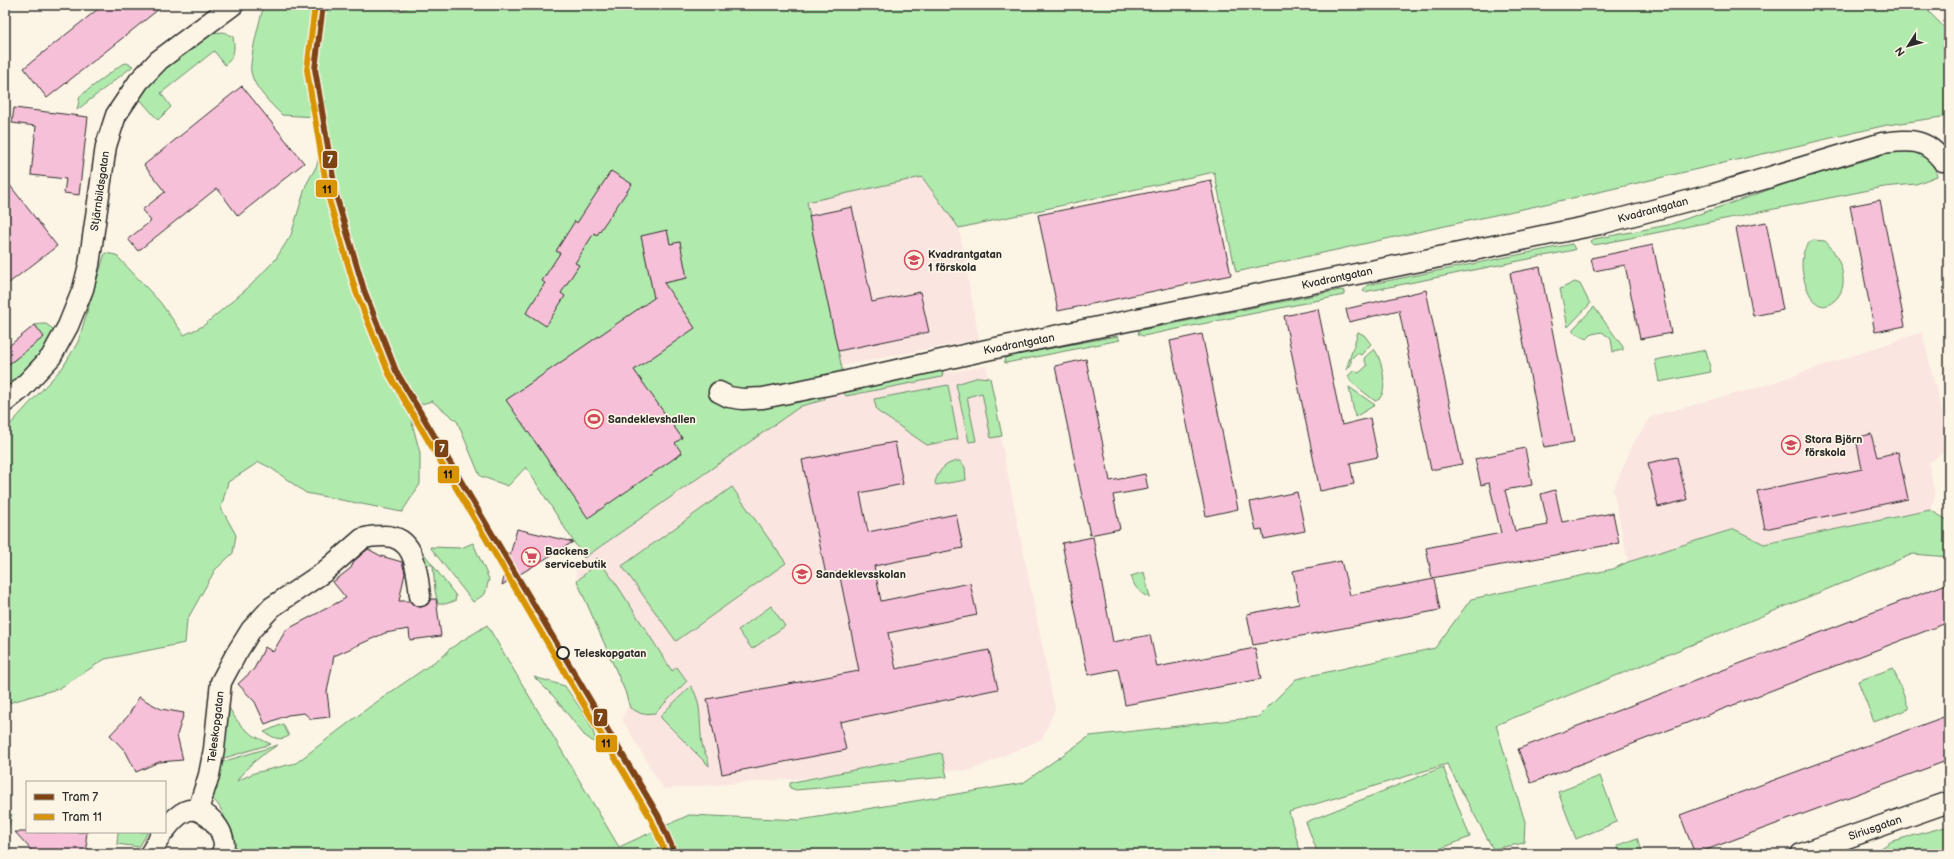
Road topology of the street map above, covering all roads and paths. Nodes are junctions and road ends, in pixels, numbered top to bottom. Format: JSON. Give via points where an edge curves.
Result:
{"nodes":[{"id":1,"x":233,"y":5,"type":"edge"},
{"id":2,"x":1947,"y":164,"type":"edge"},
{"id":3,"x":719,"y":392,"type":"dead end"},
{"id":4,"x":5,"y":402,"type":"edge"},
{"id":5,"x":420,"y":596,"type":"dead end"},
{"id":6,"x":1949,"y":802,"type":"edge"},
{"id":7,"x":198,"y":810,"type":"junction"},
{"id":8,"x":166,"y":828,"type":"edge"},
{"id":9,"x":163,"y":833,"type":"edge"},
{"id":10,"x":150,"y":854,"type":"edge"},
{"id":11,"x":221,"y":854,"type":"edge"},
{"id":12,"x":1801,"y":854,"type":"edge"}],
"edges":[{"from":1,"to":4,"type":"street","name":"Stjärnbildsgatan","via":[[159,60],[139,81],[116,115],[106,146],[90,265],[83,289],[68,326],[51,357]]},
{"from":2,"to":3,"type":"street","name":"Kvadrantgatan","via":[[1934,150],[1917,142],[1904,140],[1882,143],[1714,194],[1600,224],[763,398],[742,399]]},
{"from":5,"to":7,"type":"street","name":"Teleskopgatan","via":[[414,559],[408,548],[398,538],[368,536],[324,572],[272,607],[251,630],[222,682],[214,749]]},
{"from":6,"to":12,"type":"street","name":"Siriusgatan"},
{"from":7,"to":8,"type":"street","via":[[187,810],[173,819]]},
{"from":7,"to":11,"type":"street","via":[[211,818],[218,827],[223,840]]},
{"from":9,"to":10,"type":"street"}]}
